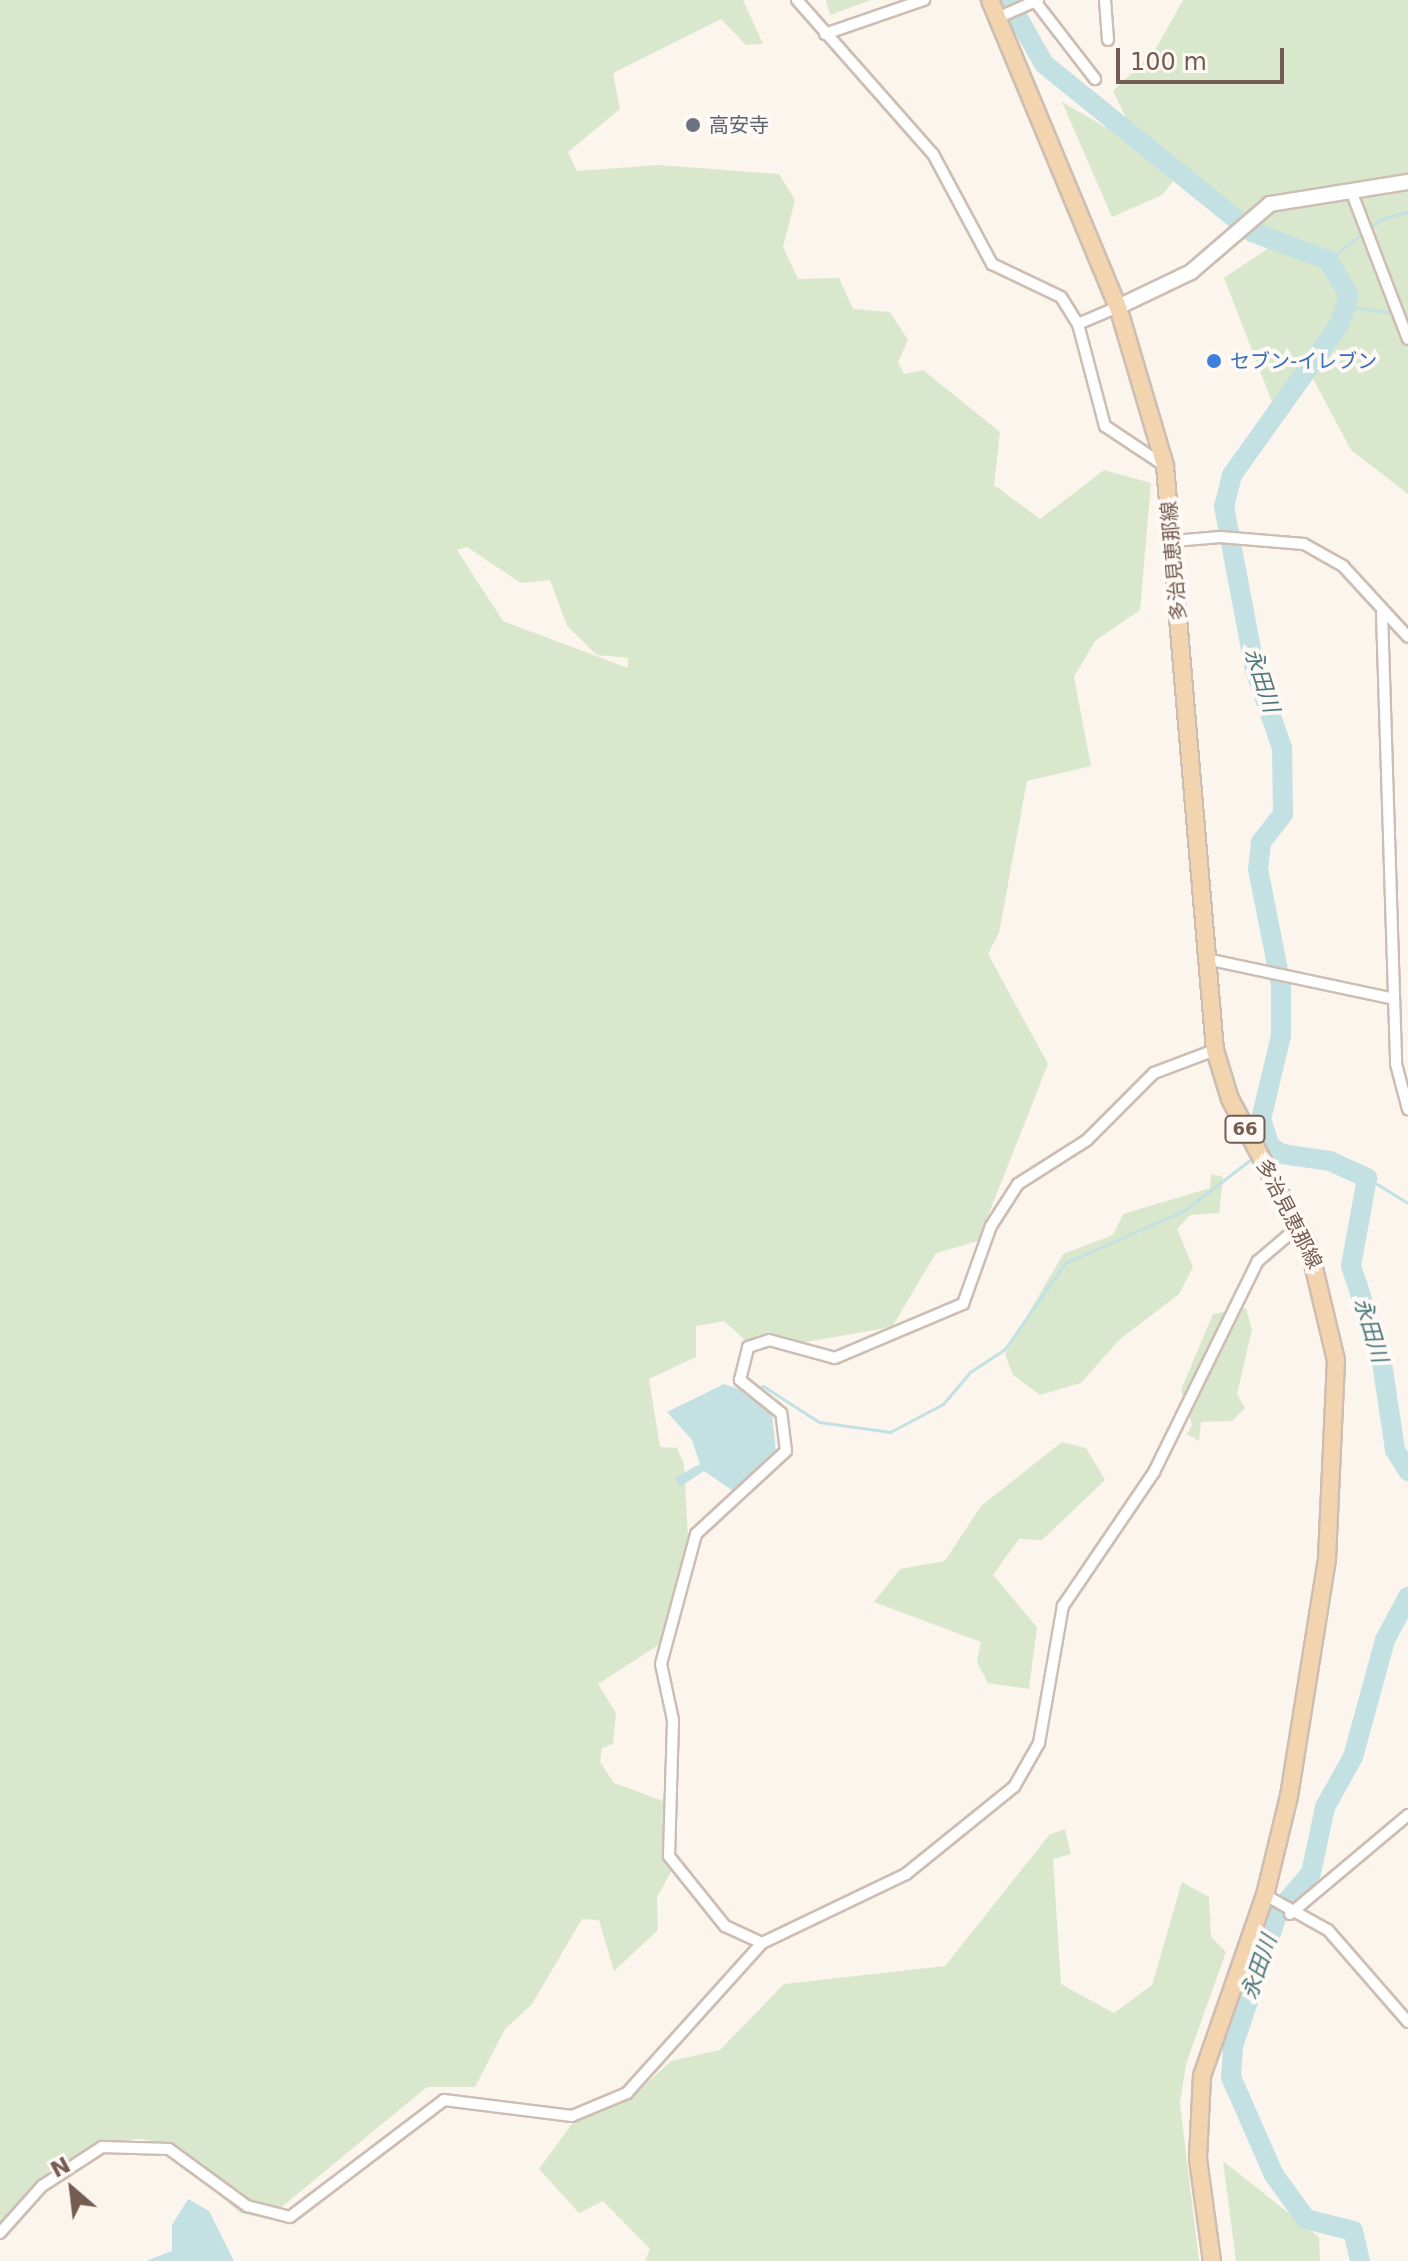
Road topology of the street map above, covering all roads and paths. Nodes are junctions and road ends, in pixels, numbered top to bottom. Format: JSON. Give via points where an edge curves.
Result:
{"nodes":[{"id":1,"x":797,"y":0,"type":"edge"},
{"id":2,"x":924,"y":0,"type":"edge"},
{"id":3,"x":990,"y":0,"type":"edge"},
{"id":4,"x":1105,"y":0,"type":"edge"},
{"id":5,"x":1034,"y":2,"type":"edge"},
{"id":6,"x":1000,"y":17,"type":"junction"},
{"id":7,"x":825,"y":34,"type":"junction"},
{"id":8,"x":1108,"y":40,"type":"dead end"},
{"id":9,"x":1095,"y":79,"type":"dead end"},
{"id":10,"x":1408,"y":182,"type":"edge"},
{"id":11,"x":1353,"y":196,"type":"junction"},
{"id":12,"x":1118,"y":307,"type":"junction"},
{"id":13,"x":1078,"y":324,"type":"junction"},
{"id":14,"x":1408,"y":339,"type":"edge"},
{"id":15,"x":1165,"y":466,"type":"junction"},
{"id":16,"x":1174,"y":541,"type":"junction"},
{"id":17,"x":1382,"y":613,"type":"junction"},
{"id":18,"x":1408,"y":637,"type":"edge"},
{"id":19,"x":1206,"y":959,"type":"junction"},
{"id":20,"x":1394,"y":999,"type":"junction"},
{"id":21,"x":1215,"y":1050,"type":"junction"},
{"id":22,"x":1408,"y":1109,"type":"edge"},
{"id":23,"x":1298,"y":1227,"type":"junction"},
{"id":24,"x":1408,"y":1815,"type":"edge"},
{"id":25,"x":1265,"y":1895,"type":"junction"},
{"id":26,"x":1290,"y":1914,"type":"junction"},
{"id":27,"x":762,"y":1943,"type":"junction"},
{"id":28,"x":1408,"y":2022,"type":"edge"},
{"id":29,"x":0,"y":2233,"type":"edge"},
{"id":30,"x":1212,"y":2261,"type":"edge"}],
"edges":[{"from":1,"to":7,"type":"street"},
{"from":2,"to":7,"type":"street"},
{"from":3,"to":6,"type":"main road","name":"多治見恵那線","number":"66"},
{"from":4,"to":8,"type":"street"},
{"from":5,"to":6,"type":"street"},
{"from":5,"to":9,"type":"street"},
{"from":6,"to":12,"type":"main road","name":"多治見恵那線","number":"66"},
{"from":7,"to":13,"type":"street","via":[[933,154],[981,253],[1006,274],[1061,297]]},
{"from":10,"to":11,"type":"street"},
{"from":11,"to":12,"type":"street","via":[[1270,204],[1191,272]]},
{"from":11,"to":14,"type":"street"},
{"from":12,"to":13,"type":"street"},
{"from":12,"to":15,"type":"main road","name":"多治見恵那線","number":"66"},
{"from":13,"to":15,"type":"street","via":[[1105,426]]},
{"from":15,"to":16,"type":"main road","name":"多治見恵那線","number":"66"},
{"from":16,"to":17,"type":"street","via":[[1249,539],[1325,553]]},
{"from":16,"to":19,"type":"main road","name":"多治見恵那線","number":"66"},
{"from":17,"to":18,"type":"street"},
{"from":17,"to":20,"type":"street"},
{"from":19,"to":20,"type":"street"},
{"from":19,"to":21,"type":"main road","name":"多治見恵那線","number":"66"},
{"from":20,"to":22,"type":"street","via":[[1396,1064]]},
{"from":21,"to":23,"type":"main road","name":"多治見恵那線","number":"66","via":[[1230,1099]]},
{"from":21,"to":27,"type":"street","via":[[1154,1073],[1087,1140],[1018,1184],[991,1226],[963,1304],[835,1358],[769,1340],[748,1347],[740,1380],[781,1413],[786,1451],[696,1534],[661,1673],[673,1720],[669,1856],[725,1926]]},
{"from":23,"to":25,"type":"main road","name":"多治見恵那線","number":"66","via":[[1330,1315],[1336,1405],[1327,1559]]},
{"from":23,"to":27,"type":"street","via":[[1258,1261],[1154,1472],[1063,1606],[1039,1743],[1014,1787],[906,1874]]},
{"from":24,"to":26,"type":"street"},
{"from":25,"to":26,"type":"street"},
{"from":25,"to":30,"type":"main road","name":"多治見恵那線","number":"66","via":[[1202,2076],[1198,2159]]},
{"from":26,"to":28,"type":"street","via":[[1349,1949]]},
{"from":27,"to":29,"type":"street","via":[[665,2058],[602,2108],[546,2115],[444,2100],[290,2217],[247,2206],[169,2149],[102,2147],[42,2186]]}]}
